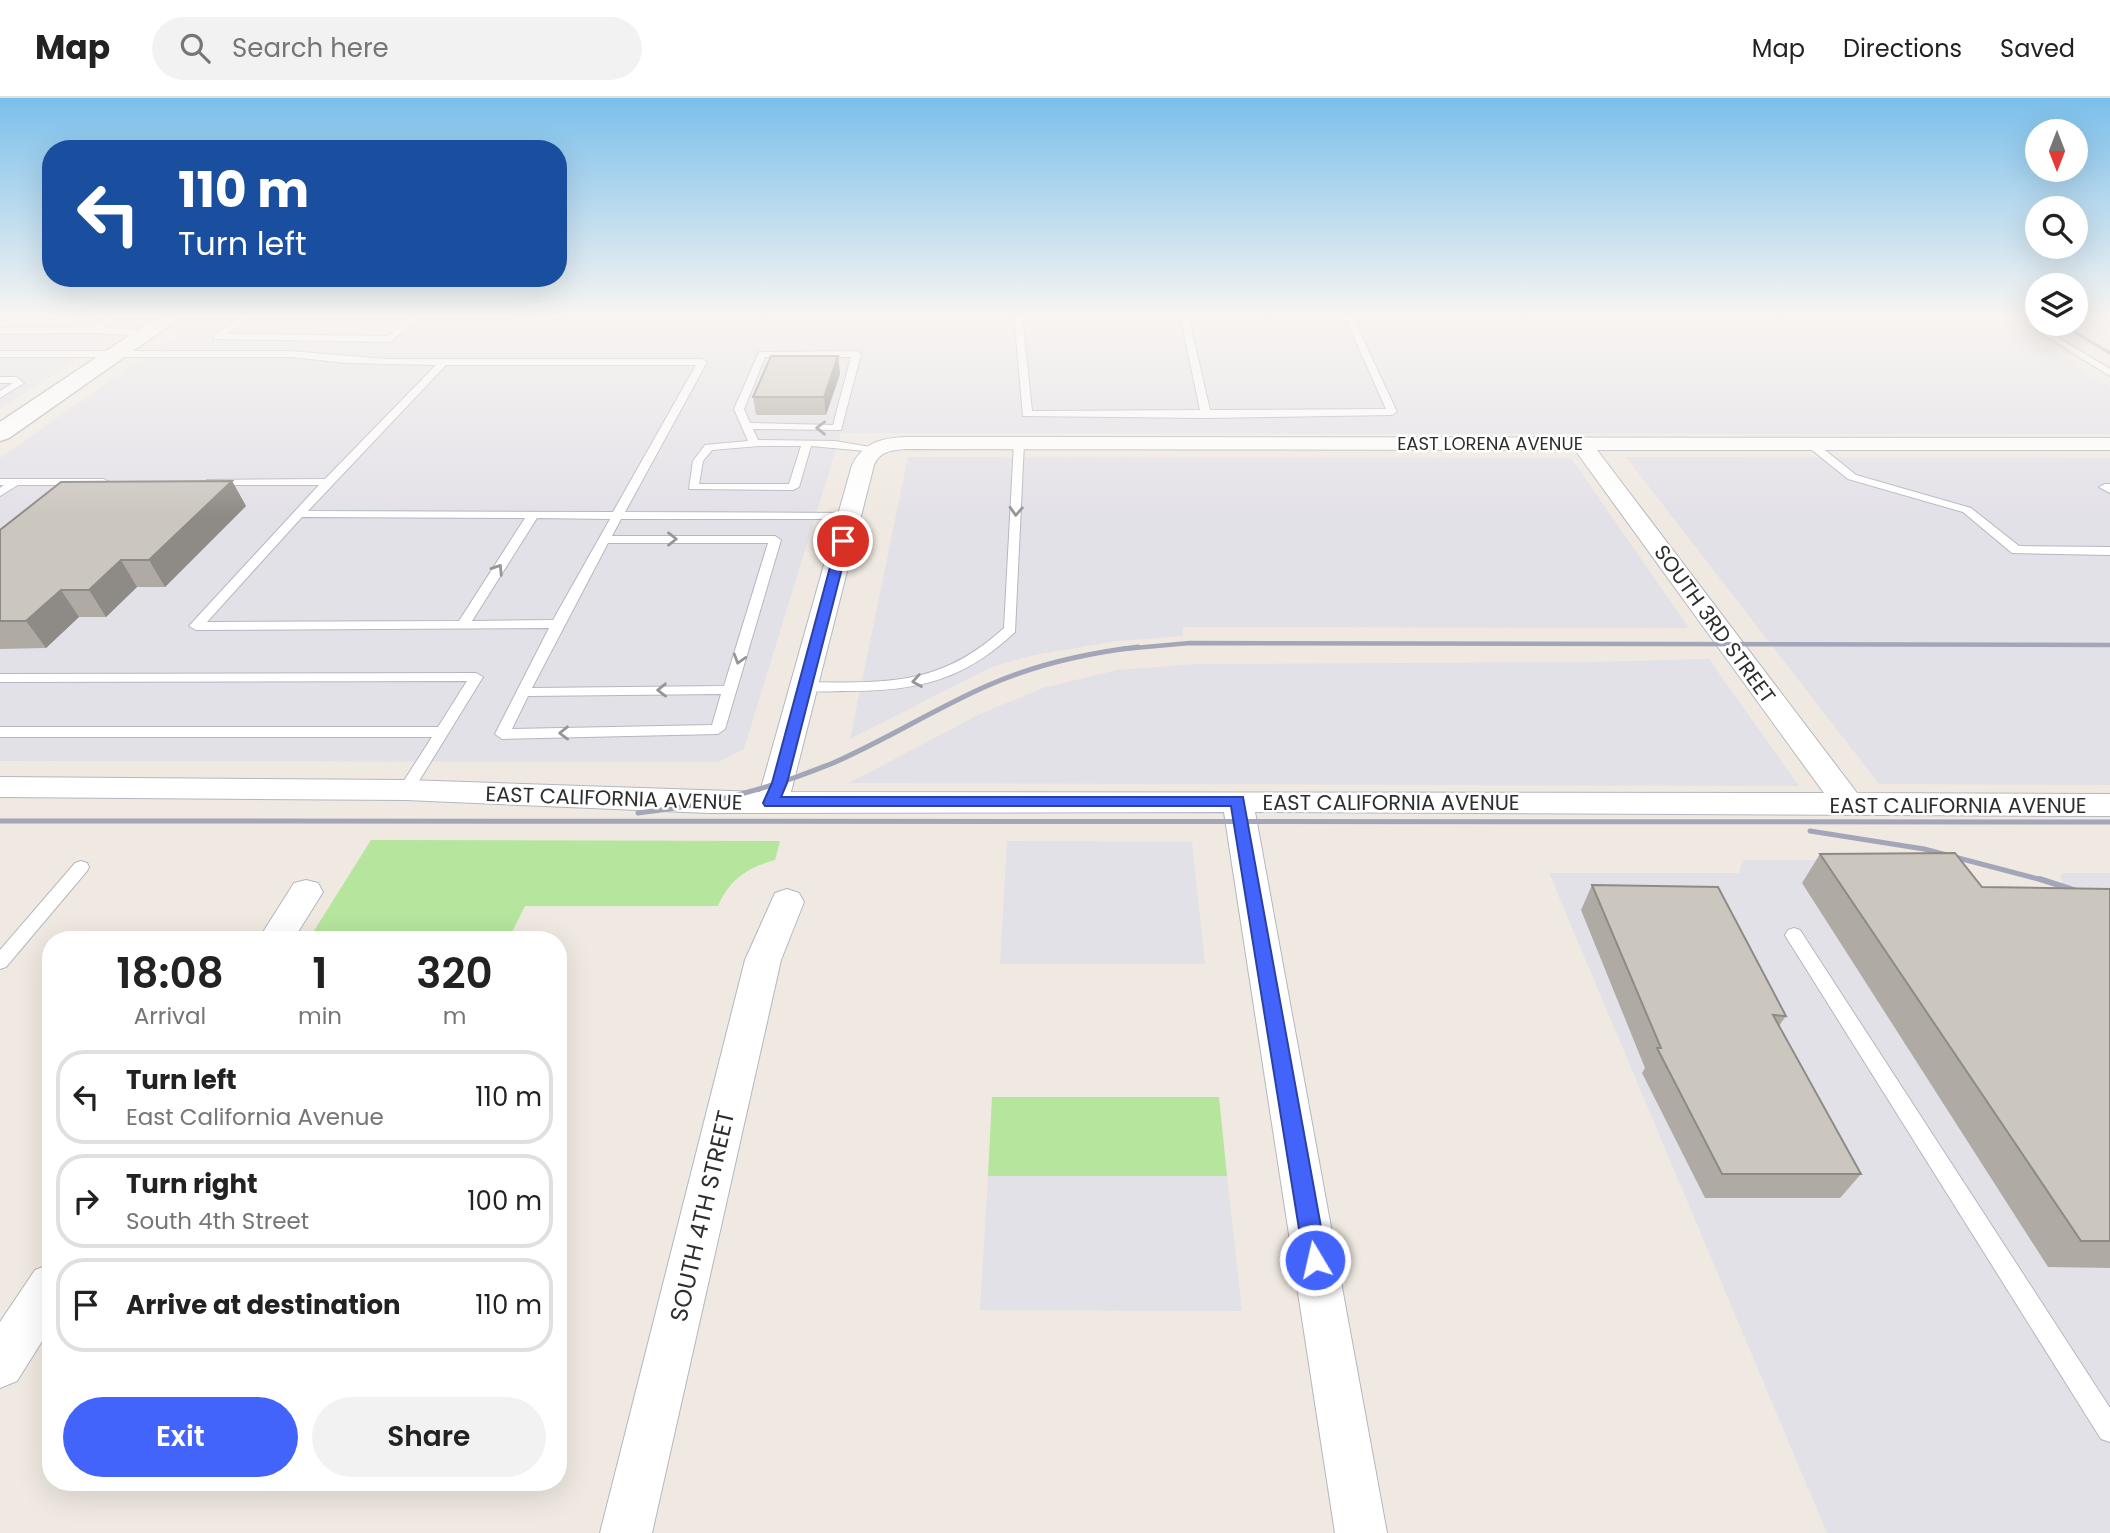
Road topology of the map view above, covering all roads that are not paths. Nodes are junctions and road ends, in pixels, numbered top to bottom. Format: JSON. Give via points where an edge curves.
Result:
{"nodes":[{"id":1,"x":18,"y":382,"type":"edge"},
{"id":2,"x":75,"y":382,"type":"edge"},
{"id":3,"x":425,"y":382,"type":"edge"},
{"id":4,"x":691,"y":382,"type":"edge"},
{"id":5,"x":750,"y":382,"type":"edge"},
{"id":6,"x":849,"y":382,"type":"edge"},
{"id":7,"x":1024,"y":382,"type":"edge"},
{"id":8,"x":1199,"y":382,"type":"edge"},
{"id":9,"x":1378,"y":382,"type":"edge"},
{"id":10,"x":0,"y":396,"type":"edge"},
{"id":11,"x":1206,"y":415,"type":"junction"},
{"id":12,"x":748,"y":426,"type":"junction"},
{"id":13,"x":0,"y":433,"type":"edge"},
{"id":14,"x":1019,"y":443,"type":"junction"},
{"id":15,"x":1581,"y":443,"type":"junction"},
{"id":16,"x":1811,"y":444,"type":"junction"},
{"id":17,"x":2110,"y":444,"type":"edge"},
{"id":18,"x":755,"y":445,"type":"junction"},
{"id":19,"x":806,"y":445,"type":"junction"},
{"id":20,"x":872,"y":450,"type":"junction"},
{"id":21,"x":0,"y":482,"type":"edge"},
{"id":22,"x":16,"y":482,"type":"junction"},
{"id":23,"x":111,"y":482,"type":"edge"},
{"id":24,"x":193,"y":482,"type":"edge"},
{"id":25,"x":328,"y":482,"type":"junction"},
{"id":26,"x":0,"y":493,"type":"edge"},
{"id":27,"x":299,"y":514,"type":"junction"},
{"id":28,"x":533,"y":514,"type":"junction"},
{"id":29,"x":617,"y":515,"type":"junction"},
{"id":30,"x":850,"y":516,"type":"junction"},
{"id":31,"x":604,"y":539,"type":"junction"},
{"id":32,"x":2110,"y":551,"type":"edge"},
{"id":33,"x":463,"y":624,"type":"junction"},
{"id":34,"x":557,"y":624,"type":"junction"},
{"id":35,"x":0,"y":678,"type":"edge"},
{"id":36,"x":803,"y":686,"type":"junction"},
{"id":37,"x":730,"y":690,"type":"junction"},
{"id":38,"x":523,"y":692,"type":"junction"},
{"id":39,"x":0,"y":732,"type":"edge"},
{"id":40,"x":442,"y":732,"type":"junction"},
{"id":41,"x":0,"y":787,"type":"edge"},
{"id":42,"x":406,"y":790,"type":"junction"},
{"id":43,"x":1238,"y":801,"type":"junction"},
{"id":44,"x":771,"y":803,"type":"junction"},
{"id":45,"x":1849,"y":805,"type":"junction"},
{"id":46,"x":2110,"y":805,"type":"edge"},
{"id":47,"x":81,"y":867,"type":"dead end"},
{"id":48,"x":306,"y":892,"type":"dead end"},
{"id":49,"x":787,"y":902,"type":"dead end"},
{"id":50,"x":281,"y":931,"type":"edge"},
{"id":51,"x":1794,"y":935,"type":"dead end"},
{"id":52,"x":0,"y":962,"type":"edge"},
{"id":53,"x":42,"y":1300,"type":"edge"},
{"id":54,"x":0,"y":1364,"type":"edge"},
{"id":55,"x":2110,"y":1430,"type":"edge"},
{"id":56,"x":626,"y":1533,"type":"edge"},
{"id":57,"x":1361,"y":1533,"type":"edge"}],
"edges":[{"from":1,"to":10,"type":"lane"},
{"from":2,"to":13,"type":"street"},
{"from":3,"to":25,"type":"lane"},
{"from":4,"to":29,"type":"lane"},
{"from":12,"to":5,"type":"lane","one_way":true,"via":[[739,408]]},
{"from":6,"to":12,"type":"lane","one_way":true,"via":[[837,428]]},
{"from":7,"to":11,"type":"lane","via":[[1027,414]]},
{"from":8,"to":11,"type":"lane"},
{"from":9,"to":11,"type":"lane","via":[[1392,412]]},
{"from":12,"to":18,"type":"lane"},
{"from":14,"to":15,"type":"street","name":"EAST LORENA AVENUE"},
{"from":14,"to":20,"type":"street","name":"EAST LORENA AVENUE","via":[[890,443]]},
{"from":14,"to":36,"type":"lane","one_way":true,"via":[[1010,629],[992,649],[941,678],[877,687]]},
{"from":15,"to":16,"type":"street","name":"EAST LORENA AVENUE"},
{"from":15,"to":45,"type":"street","name":"SOUTH 3RD STREET"},
{"from":16,"to":17,"type":"street","name":"EAST LORENA AVENUE"},
{"from":16,"to":32,"type":"lane","via":[[1852,477],[1967,510],[2016,550]]},
{"from":18,"to":19,"type":"lane"},
{"from":18,"to":19,"type":"lane","via":[[709,447],[698,461],[693,487],[793,487]]},
{"from":19,"to":20,"type":"lane","via":[[851,444]]},
{"from":20,"to":30,"type":"street","via":[[863,465]]},
{"from":21,"to":22,"type":"lane"},
{"from":22,"to":23,"type":"lane"},
{"from":22,"to":26,"type":"lane"},
{"from":24,"to":25,"type":"lane"},
{"from":25,"to":27,"type":"lane"},
{"from":27,"to":28,"type":"lane"},
{"from":27,"to":33,"type":"lane","via":[[195,626]]},
{"from":28,"to":29,"type":"lane"},
{"from":33,"to":28,"type":"lane","one_way":true},
{"from":29,"to":30,"type":"lane"},
{"from":29,"to":31,"type":"lane"},
{"from":30,"to":36,"type":"street"},
{"from":31,"to":34,"type":"lane"},
{"from":31,"to":37,"type":"lane","one_way":true,"via":[[775,540]]},
{"from":33,"to":34,"type":"lane"},
{"from":34,"to":38,"type":"lane"},
{"from":35,"to":40,"type":"lane","via":[[476,677]]},
{"from":36,"to":44,"type":"street"},
{"from":37,"to":38,"type":"lane","one_way":true},
{"from":37,"to":38,"type":"lane","one_way":true,"via":[[718,729],[502,734]]},
{"from":39,"to":40,"type":"lane"},
{"from":40,"to":42,"type":"lane"},
{"from":41,"to":42,"type":"street","name":"EAST CALIFORNIA AVENUE"},
{"from":42,"to":44,"type":"street","name":"EAST CALIFORNIA AVENUE"},
{"from":43,"to":44,"type":"street","name":"EAST CALIFORNIA AVENUE"},
{"from":43,"to":45,"type":"street","name":"EAST CALIFORNIA AVENUE"},
{"from":43,"to":57,"type":"street"},
{"from":45,"to":46,"type":"street","name":"EAST CALIFORNIA AVENUE"},
{"from":47,"to":52,"type":"lane"},
{"from":48,"to":50,"type":"street"},
{"from":49,"to":56,"type":"street","name":"SOUTH 4TH STREET","via":[[763,960]]},
{"from":51,"to":55,"type":"lane"},
{"from":53,"to":54,"type":"street"}]}
